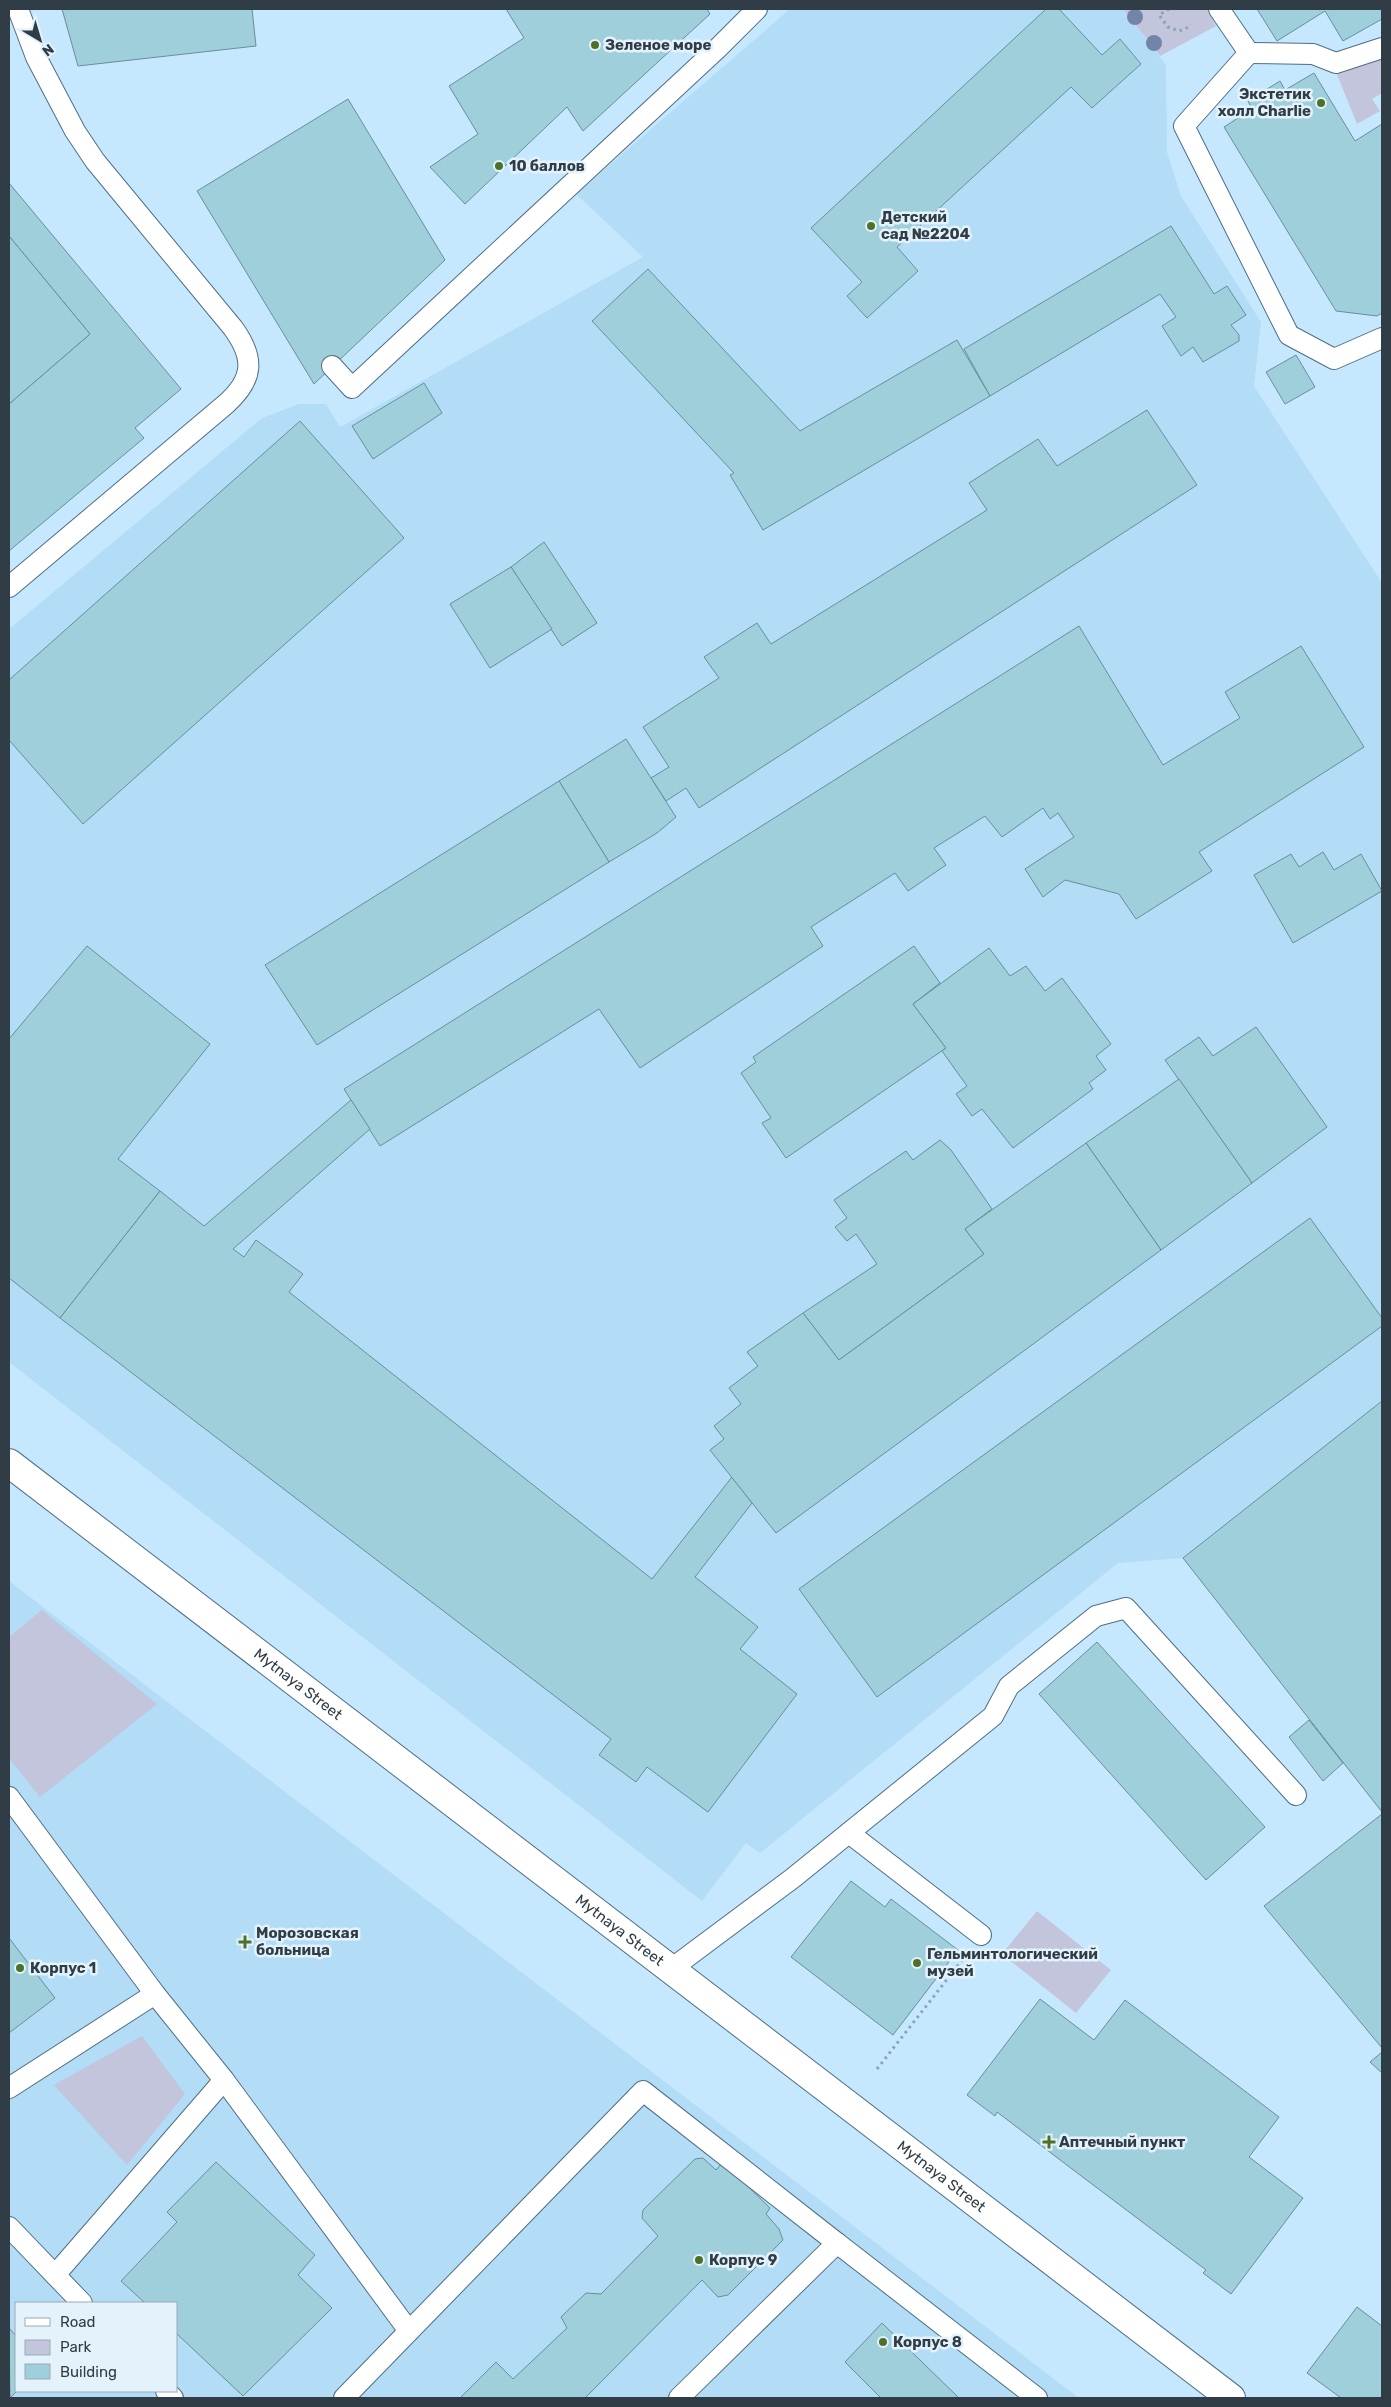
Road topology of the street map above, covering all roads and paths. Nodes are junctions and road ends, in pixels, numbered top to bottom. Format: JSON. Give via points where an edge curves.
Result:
{"nodes":[{"id":1,"x":1169,"y":9,"type":"edge"},
{"id":2,"x":1219,"y":9,"type":"edge"},
{"id":3,"x":750,"y":12,"type":"edge"},
{"id":4,"x":1190,"y":21,"type":"dead end"},
{"id":5,"x":17,"y":22,"type":"edge"},
{"id":6,"x":1382,"y":48,"type":"edge"},
{"id":7,"x":1249,"y":53,"type":"junction"},
{"id":8,"x":1382,"y":338,"type":"edge"},
{"id":9,"x":332,"y":366,"type":"dead end"},
{"id":10,"x":9,"y":587,"type":"edge"},
{"id":11,"x":9,"y":1463,"type":"edge"},
{"id":12,"x":1296,"y":1795,"type":"dead end"},
{"id":13,"x":9,"y":1797,"type":"edge"},
{"id":14,"x":849,"y":1833,"type":"junction"},
{"id":15,"x":981,"y":1935,"type":"joint"},
{"id":16,"x":671,"y":1969,"type":"junction"},
{"id":17,"x":155,"y":1994,"type":"junction"},
{"id":18,"x":877,"y":2069,"type":"dead end"},
{"id":19,"x":224,"y":2080,"type":"junction"},
{"id":20,"x":9,"y":2088,"type":"edge"},
{"id":21,"x":9,"y":2227,"type":"edge"},
{"id":22,"x":837,"y":2243,"type":"junction"},
{"id":23,"x":55,"y":2275,"type":"junction"},
{"id":24,"x":81,"y":2302,"type":"edge"},
{"id":25,"x":409,"y":2331,"type":"junction"},
{"id":26,"x":344,"y":2398,"type":"edge"},
{"id":27,"x":679,"y":2398,"type":"edge"},
{"id":28,"x":1038,"y":2398,"type":"edge"},
{"id":29,"x":1231,"y":2398,"type":"edge"}],
"edges":[{"from":1,"to":4,"type":"path","via":[[1159,15],[1168,27],[1179,31],[1189,27]]},
{"from":2,"to":7,"type":"lane"},
{"from":3,"to":9,"type":"lane","via":[[718,48],[352,388]]},
{"from":5,"to":10,"type":"lane","via":[[75,131],[95,161],[233,328],[244,344],[248,369],[246,380],[233,398]]},
{"from":6,"to":7,"type":"lane","via":[[1336,63],[1313,54]]},
{"from":7,"to":8,"type":"lane","via":[[1184,126],[1289,335],[1334,359]]},
{"from":11,"to":16,"type":"main road","name":"Mytnaya Street"},
{"from":12,"to":14,"type":"lane","via":[[1126,1608],[1096,1616],[1009,1686],[993,1716]]},
{"from":13,"to":17,"type":"lane"},
{"from":14,"to":15,"type":"lane"},
{"from":14,"to":16,"type":"lane"},
{"from":15,"to":18,"type":"path"},
{"from":16,"to":29,"type":"main road","name":"Mytnaya Street"},
{"from":17,"to":19,"type":"lane"},
{"from":17,"to":20,"type":"lane"},
{"from":19,"to":23,"type":"lane"},
{"from":19,"to":25,"type":"lane"},
{"from":21,"to":23,"type":"lane"},
{"from":22,"to":25,"type":"lane","via":[[643,2091]]},
{"from":22,"to":27,"type":"lane"},
{"from":22,"to":28,"type":"lane"},
{"from":23,"to":24,"type":"lane"},
{"from":25,"to":26,"type":"lane"}]}
